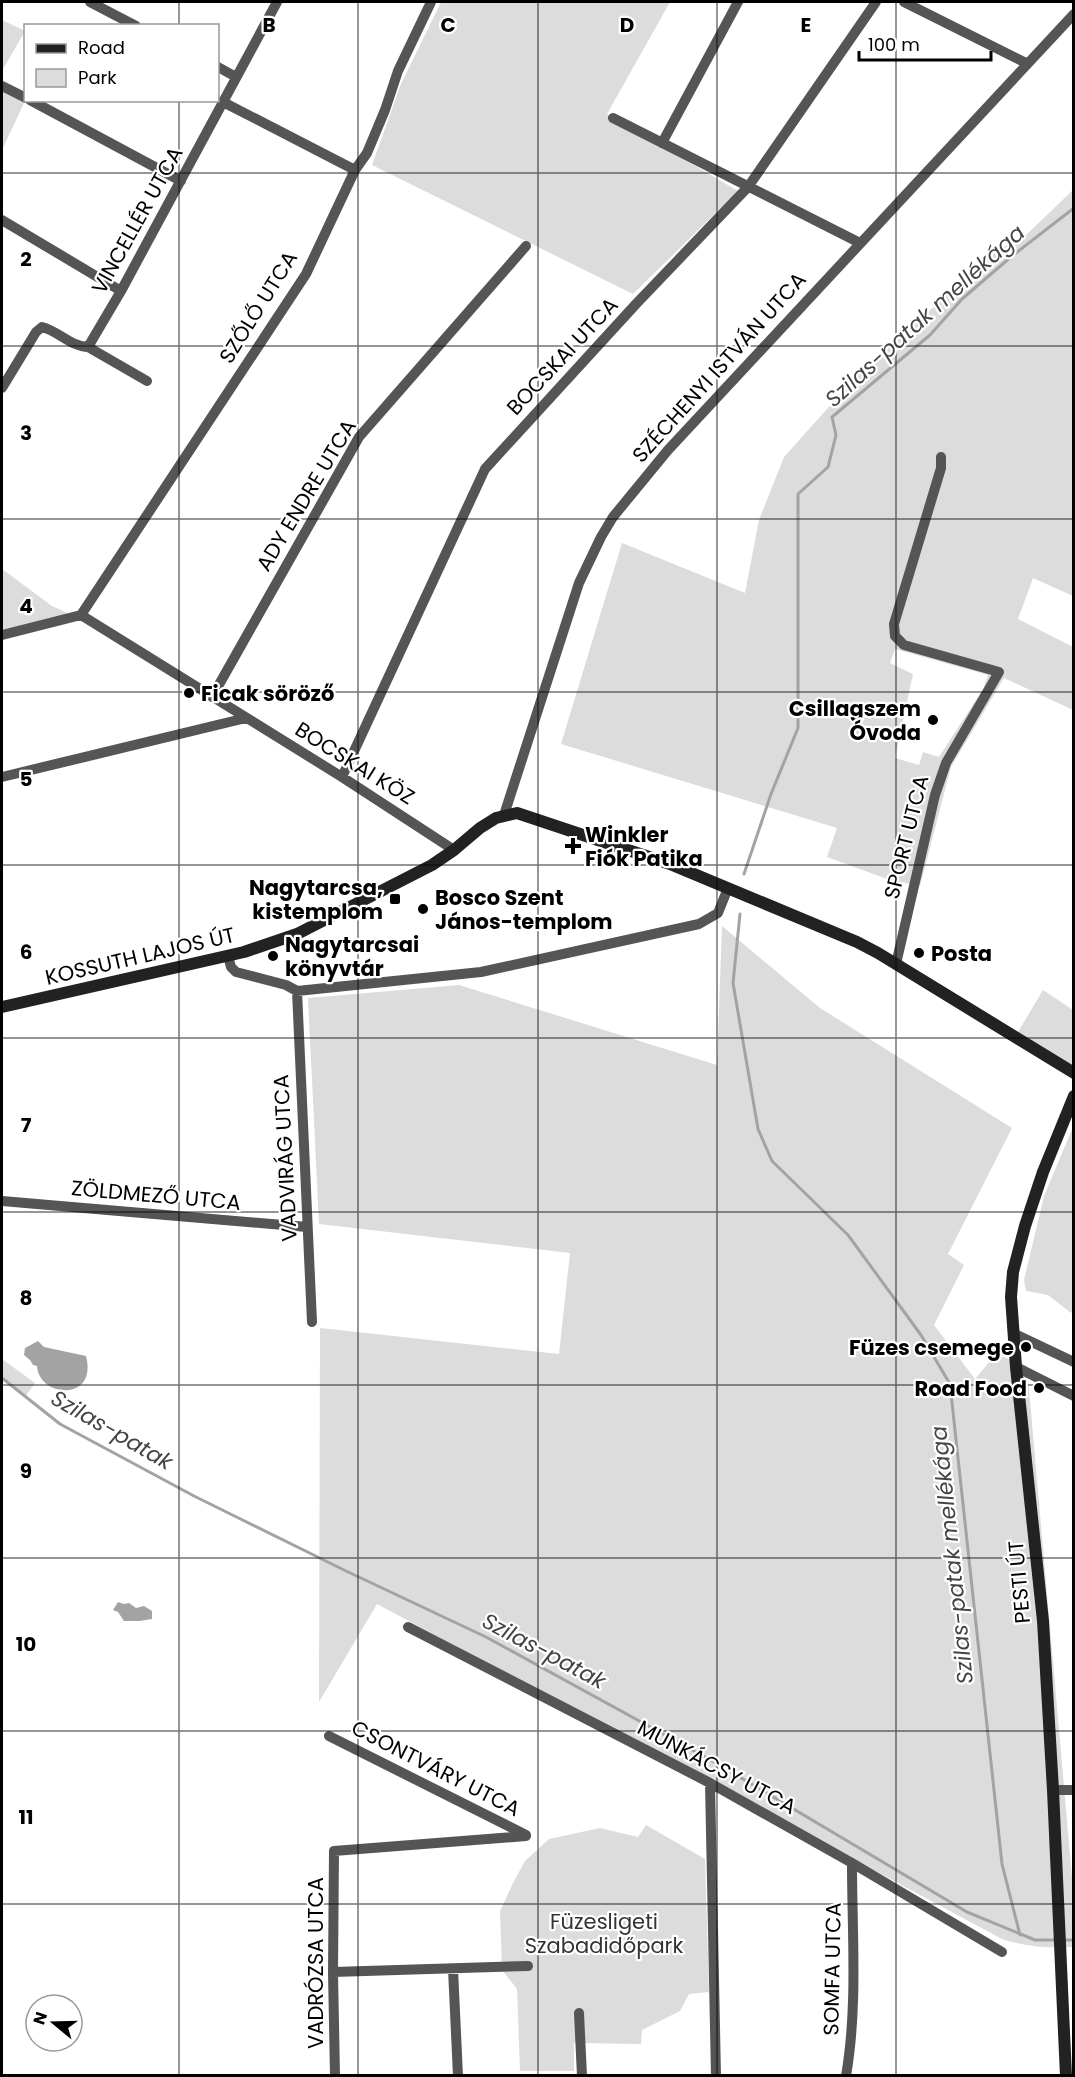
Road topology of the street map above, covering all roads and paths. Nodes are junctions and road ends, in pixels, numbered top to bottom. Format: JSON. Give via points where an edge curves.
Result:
{"nodes":[{"id":1,"x":90,"y":2,"type":"edge"},
{"id":2,"x":277,"y":2,"type":"edge"},
{"id":3,"x":431,"y":2,"type":"edge"},
{"id":4,"x":738,"y":2,"type":"edge"},
{"id":5,"x":876,"y":2,"type":"edge"},
{"id":6,"x":904,"y":2,"type":"edge"},
{"id":7,"x":1074,"y":14,"type":"edge"},
{"id":8,"x":132,"y":24,"type":"edge"},
{"id":9,"x":1026,"y":63,"type":"junction"},
{"id":10,"x":219,"y":68,"type":"edge"},
{"id":11,"x":236,"y":77,"type":"junction"},
{"id":12,"x":2,"y":86,"type":"edge"},
{"id":13,"x":24,"y":97,"type":"edge"},
{"id":14,"x":34,"y":102,"type":"edge"},
{"id":15,"x":223,"y":102,"type":"junction"},
{"id":16,"x":613,"y":118,"type":"dead end"},
{"id":17,"x":662,"y":143,"type":"junction"},
{"id":18,"x":355,"y":170,"type":"junction"},
{"id":19,"x":181,"y":181,"type":"junction"},
{"id":20,"x":748,"y":187,"type":"junction"},
{"id":21,"x":2,"y":220,"type":"edge"},
{"id":22,"x":860,"y":243,"type":"junction"},
{"id":23,"x":526,"y":246,"type":"dead end"},
{"id":24,"x":121,"y":291,"type":"junction"},
{"id":25,"x":88,"y":347,"type":"junction"},
{"id":26,"x":147,"y":381,"type":"dead end"},
{"id":27,"x":2,"y":388,"type":"edge"},
{"id":28,"x":941,"y":457,"type":"dead end"},
{"id":29,"x":81,"y":615,"type":"junction"},
{"id":30,"x":2,"y":636,"type":"edge"},
{"id":31,"x":212,"y":698,"type":"junction"},
{"id":32,"x":246,"y":718,"type":"junction"},
{"id":33,"x":2,"y":777,"type":"edge"},
{"id":34,"x":342,"y":777,"type":"junction"},
{"id":35,"x":504,"y":815,"type":"junction"},
{"id":36,"x":454,"y":850,"type":"junction"},
{"id":37,"x":731,"y":889,"type":"junction"},
{"id":38,"x":228,"y":956,"type":"junction"},
{"id":39,"x":896,"y":964,"type":"junction"},
{"id":40,"x":297,"y":991,"type":"junction"},
{"id":41,"x":2,"y":1007,"type":"edge"},
{"id":42,"x":1074,"y":1073,"type":"edge"},
{"id":43,"x":1074,"y":1096,"type":"edge"},
{"id":44,"x":2,"y":1201,"type":"edge"},
{"id":45,"x":308,"y":1227,"type":"junction"},
{"id":46,"x":312,"y":1323,"type":"dead end"},
{"id":47,"x":1013,"y":1333,"type":"junction"},
{"id":48,"x":1074,"y":1362,"type":"edge"},
{"id":49,"x":1016,"y":1367,"type":"junction"},
{"id":50,"x":1074,"y":1396,"type":"edge"},
{"id":51,"x":408,"y":1628,"type":"dead end"},
{"id":52,"x":328,"y":1736,"type":"dead end"},
{"id":53,"x":710,"y":1783,"type":"junction"},
{"id":54,"x":1053,"y":1790,"type":"junction"},
{"id":55,"x":1074,"y":1790,"type":"edge"},
{"id":56,"x":334,"y":1851,"type":"joint"},
{"id":57,"x":852,"y":1863,"type":"junction"},
{"id":58,"x":1002,"y":1952,"type":"dead end"},
{"id":59,"x":528,"y":1966,"type":"dead end"},
{"id":60,"x":453,"y":1969,"type":"junction"},
{"id":61,"x":333,"y":1971,"type":"junction"},
{"id":62,"x":579,"y":2013,"type":"dead end"},
{"id":63,"x":335,"y":2076,"type":"edge"},
{"id":64,"x":458,"y":2076,"type":"edge"},
{"id":65,"x":582,"y":2076,"type":"edge"},
{"id":66,"x":716,"y":2076,"type":"edge"},
{"id":67,"x":846,"y":2076,"type":"edge"},
{"id":68,"x":1066,"y":2076,"type":"edge"}],
"edges":[{"from":1,"to":8,"type":"street"},
{"from":2,"to":11,"type":"street","name":"VINCELLÉR UTCA"},
{"from":3,"to":18,"type":"street","name":"SZŐLŐ UTCA","via":[[398,71],[367,153]]},
{"from":4,"to":17,"type":"street"},
{"from":5,"to":20,"type":"street","name":"BOCSKAI UTCA"},
{"from":6,"to":9,"type":"street"},
{"from":7,"to":9,"type":"street","name":"SZÉCHENYI ISTVÁN UTCA"},
{"from":9,"to":22,"type":"street","name":"SZÉCHENYI ISTVÁN UTCA"},
{"from":10,"to":11,"type":"street"},
{"from":11,"to":15,"type":"street","name":"VINCELLÉR UTCA"},
{"from":12,"to":13,"type":"street"},
{"from":14,"to":19,"type":"street"},
{"from":15,"to":18,"type":"street"},
{"from":15,"to":19,"type":"street","name":"VINCELLÉR UTCA"},
{"from":16,"to":17,"type":"street"},
{"from":17,"to":20,"type":"street"},
{"from":18,"to":29,"type":"street","name":"SZŐLŐ UTCA","via":[[306,274]]},
{"from":19,"to":24,"type":"street","name":"VINCELLÉR UTCA"},
{"from":20,"to":22,"type":"street"},
{"from":20,"to":34,"type":"street","name":"BOCSKAI UTCA","via":[[485,469]]},
{"from":21,"to":24,"type":"street"},
{"from":22,"to":35,"type":"street","name":"SZÉCHENYI ISTVÁN UTCA","via":[[668,450],[613,517],[579,583]]},
{"from":23,"to":31,"type":"street","name":"ADY ENDRE UTCA","via":[[359,437]]},
{"from":24,"to":25,"type":"street","name":"VINCELLÉR UTCA"},
{"from":25,"to":26,"type":"street"},
{"from":25,"to":27,"type":"street","via":[[42,327]]},
{"from":28,"to":39,"type":"street","name":"SPORT UTCA","via":[[894,624],[895,636],[904,645],[999,672],[942,771]]},
{"from":29,"to":30,"type":"street"},
{"from":29,"to":31,"type":"street","name":"BOCSKAI KÖZ"},
{"from":31,"to":32,"type":"street","name":"BOCSKAI KÖZ"},
{"from":32,"to":33,"type":"street"},
{"from":32,"to":34,"type":"street","name":"BOCSKAI KÖZ"},
{"from":34,"to":36,"type":"street","name":"BOCSKAI KÖZ"},
{"from":35,"to":36,"type":"main road","name":"KOSSUTH LAJOS ÚT","via":[[488,822]]},
{"from":35,"to":37,"type":"main road","via":[[517,813],[533,818]]},
{"from":36,"to":38,"type":"main road","name":"KOSSUTH LAJOS ÚT","via":[[297,934]]},
{"from":37,"to":39,"type":"main road","via":[[857,942]]},
{"from":37,"to":40,"type":"street","via":[[718,913],[699,924],[665,933],[481,972]]},
{"from":38,"to":40,"type":"street","via":[[236,972]]},
{"from":38,"to":41,"type":"main road","name":"KOSSUTH LAJOS ÚT"},
{"from":39,"to":42,"type":"main road"},
{"from":40,"to":45,"type":"street","name":"VADVIRÁG UTCA"},
{"from":43,"to":47,"type":"main road","name":"PESTI ÚT","via":[[1043,1172],[1013,1272]]},
{"from":44,"to":45,"type":"street","name":"ZÖLDMEZŐ UTCA"},
{"from":45,"to":46,"type":"street","name":"VADVIRÁG UTCA"},
{"from":47,"to":48,"type":"street"},
{"from":47,"to":49,"type":"main road","name":"PESTI ÚT"},
{"from":49,"to":50,"type":"street"},
{"from":49,"to":54,"type":"main road","name":"PESTI ÚT","via":[[1042,1620]]},
{"from":51,"to":53,"type":"street","name":"MUNKÁCSY UTCA"},
{"from":52,"to":56,"type":"street","name":"CSONTVÁRY UTCA","via":[[526,1836]]},
{"from":53,"to":57,"type":"street","name":"MUNKÁCSY UTCA"},
{"from":53,"to":66,"type":"street"},
{"from":54,"to":55,"type":"street"},
{"from":54,"to":68,"type":"main road","name":"PESTI ÚT"},
{"from":56,"to":61,"type":"street","name":"VADRÓZSA UTCA"},
{"from":57,"to":58,"type":"street","name":"MUNKÁCSY UTCA"},
{"from":57,"to":67,"type":"street","name":"SOMFA UTCA","via":[[853,1983]]},
{"from":59,"to":60,"type":"street"},
{"from":60,"to":61,"type":"street"},
{"from":60,"to":64,"type":"street"},
{"from":61,"to":63,"type":"street","name":"VADRÓZSA UTCA"},
{"from":62,"to":65,"type":"street"}]}
